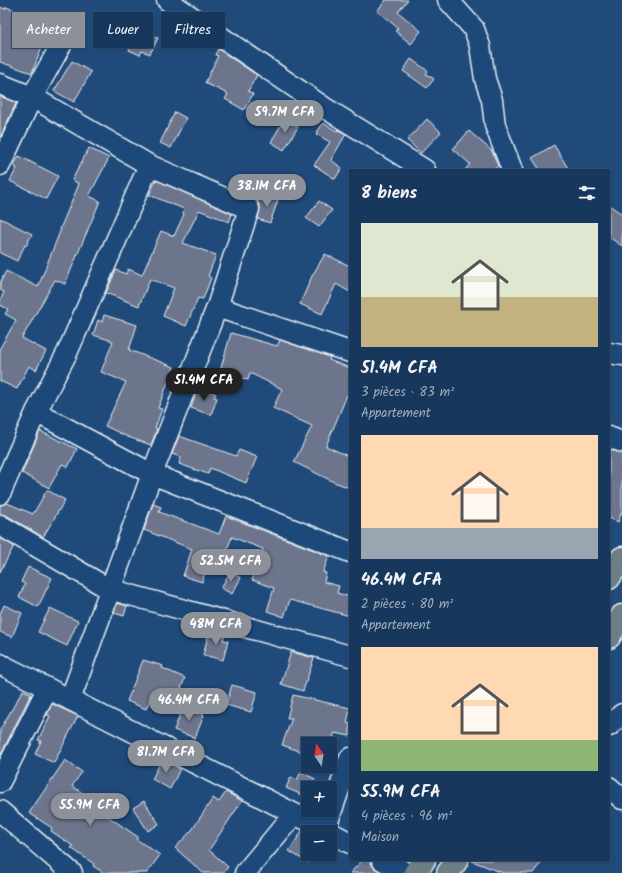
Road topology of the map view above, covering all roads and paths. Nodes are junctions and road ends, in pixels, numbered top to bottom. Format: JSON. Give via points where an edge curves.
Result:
{"nodes":[{"id":1,"x":167,"y":0,"type":"edge"},
{"id":2,"x":448,"y":0,"type":"edge"},
{"id":3,"x":59,"y":48,"type":"edge"},
{"id":4,"x":0,"y":84,"type":"edge"},
{"id":5,"x":32,"y":97,"type":"junction"},
{"id":6,"x":0,"y":164,"type":"edge"},
{"id":7,"x":149,"y":165,"type":"junction"},
{"id":8,"x":423,"y":169,"type":"edge"},
{"id":9,"x":512,"y":169,"type":"edge"},
{"id":10,"x":217,"y":307,"type":"junction"},
{"id":11,"x":349,"y":352,"type":"edge"},
{"id":12,"x":610,"y":353,"type":"edge"},
{"id":13,"x":622,"y":355,"type":"edge"},
{"id":14,"x":36,"y":412,"type":"junction"},
{"id":15,"x":610,"y":437,"type":"edge"},
{"id":16,"x":622,"y":442,"type":"edge"},
{"id":17,"x":152,"y":474,"type":"junction"},
{"id":18,"x":0,"y":494,"type":"edge"},
{"id":19,"x":0,"y":525,"type":"edge"},
{"id":20,"x":349,"y":552,"type":"edge"},
{"id":21,"x":622,"y":558,"type":"edge"},
{"id":22,"x":610,"y":576,"type":"edge"},
{"id":23,"x":109,"y":589,"type":"junction"},
{"id":24,"x":622,"y":616,"type":"edge"},
{"id":25,"x":610,"y":635,"type":"edge"},
{"id":26,"x":349,"y":656,"type":"edge"},
{"id":27,"x":0,"y":664,"type":"edge"},
{"id":28,"x":47,"y":688,"type":"junction"},
{"id":29,"x":70,"y":700,"type":"junction"},
{"id":30,"x":622,"y":714,"type":"edge"},
{"id":31,"x":610,"y":725,"type":"edge"},
{"id":32,"x":349,"y":761,"type":"edge"},
{"id":33,"x":0,"y":782,"type":"edge"},
{"id":34,"x":610,"y":788,"type":"edge"},
{"id":35,"x":622,"y":799,"type":"edge"},
{"id":36,"x":0,"y":811,"type":"edge"},
{"id":37,"x":294,"y":814,"type":"junction"},
{"id":38,"x":316,"y":825,"type":"edge"},
{"id":39,"x":330,"y":825,"type":"edge"},
{"id":40,"x":337,"y":836,"type":"edge"},
{"id":41,"x":349,"y":842,"type":"edge"},
{"id":42,"x":384,"y":861,"type":"edge"},
{"id":43,"x":423,"y":861,"type":"edge"},
{"id":44,"x":456,"y":861,"type":"edge"},
{"id":45,"x":72,"y":873,"type":"edge"},
{"id":46,"x":245,"y":873,"type":"edge"},
{"id":47,"x":407,"y":873,"type":"edge"},
{"id":48,"x":415,"y":873,"type":"edge"},
{"id":49,"x":448,"y":873,"type":"edge"}],
"edges":[{"from":1,"to":8,"type":"street","via":[[325,108]]},
{"from":2,"to":9,"type":"street","via":[[474,29],[492,100],[495,125]]},
{"from":3,"to":5,"type":"street"},
{"from":4,"to":5,"type":"street"},
{"from":5,"to":6,"type":"street"},
{"from":5,"to":7,"type":"street"},
{"from":7,"to":10,"type":"street","via":[[249,209]]},
{"from":7,"to":14,"type":"street","via":[[67,353]]},
{"from":10,"to":11,"type":"street"},
{"from":10,"to":17,"type":"street"},
{"from":12,"to":13,"type":"street"},
{"from":14,"to":17,"type":"street"},
{"from":14,"to":18,"type":"street"},
{"from":15,"to":16,"type":"street"},
{"from":17,"to":20,"type":"street"},
{"from":17,"to":23,"type":"street"},
{"from":19,"to":23,"type":"street"},
{"from":21,"to":22,"type":"highway"},
{"from":23,"to":26,"type":"street"},
{"from":23,"to":29,"type":"street"},
{"from":24,"to":25,"type":"highway"},
{"from":27,"to":28,"type":"street"},
{"from":28,"to":29,"type":"street"},
{"from":28,"to":33,"type":"street"},
{"from":29,"to":37,"type":"street"},
{"from":30,"to":31,"type":"street"},
{"from":32,"to":39,"type":"street"},
{"from":34,"to":35,"type":"street"},
{"from":36,"to":45,"type":"street"},
{"from":37,"to":38,"type":"street"},
{"from":37,"to":46,"type":"street"},
{"from":40,"to":41,"type":"street"},
{"from":42,"to":47,"type":"street"},
{"from":43,"to":48,"type":"highway"},
{"from":44,"to":49,"type":"highway"}]}
